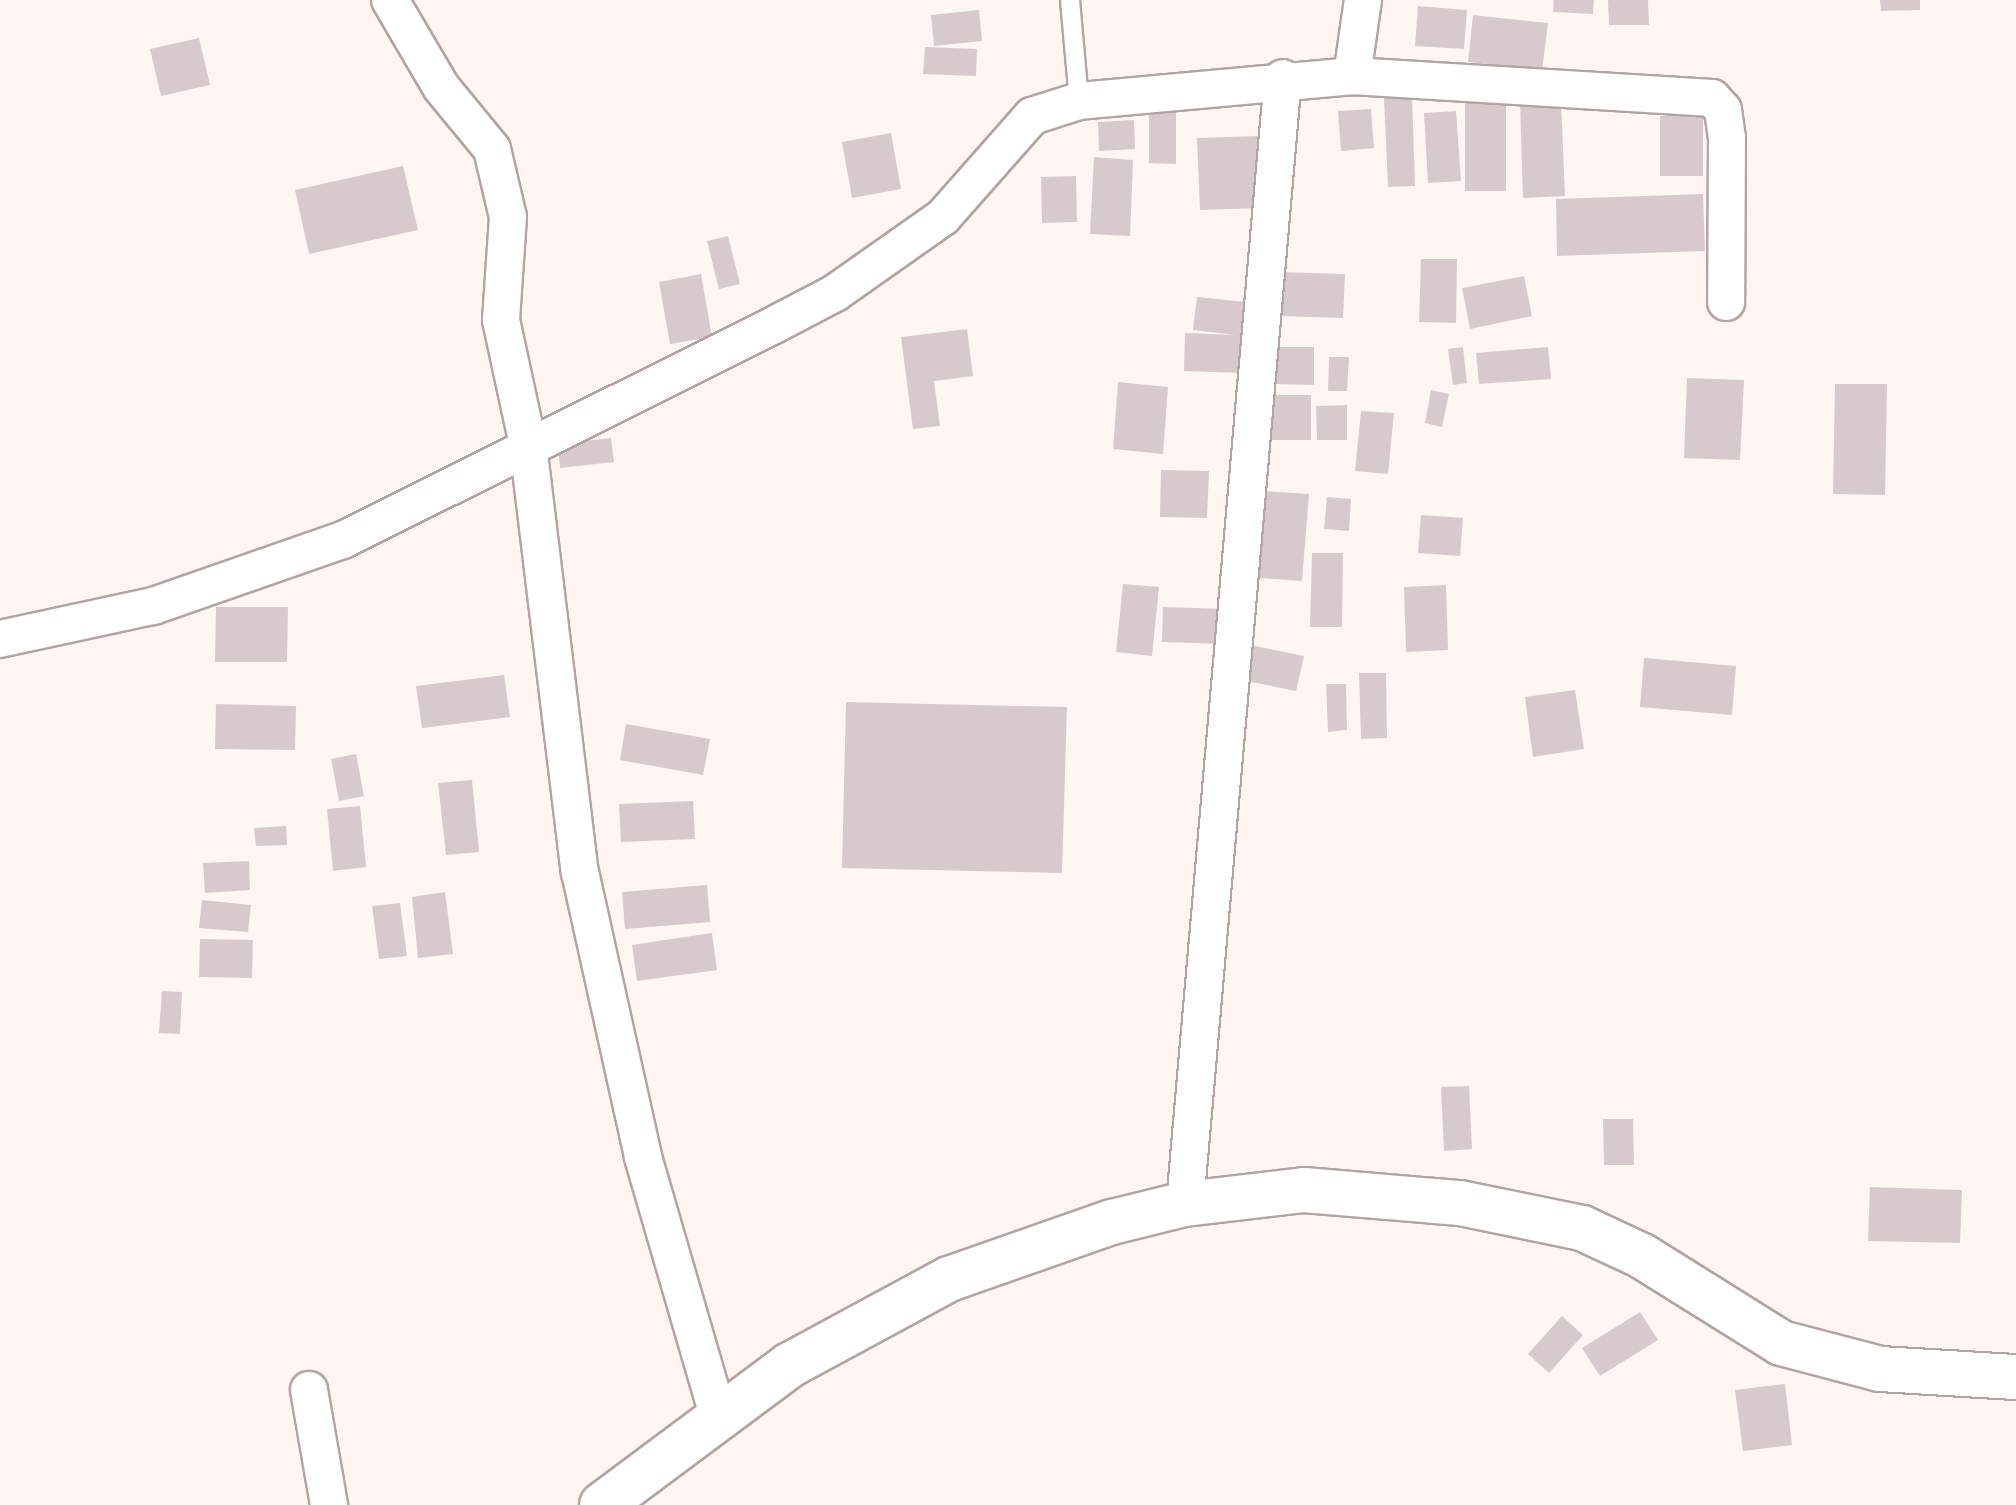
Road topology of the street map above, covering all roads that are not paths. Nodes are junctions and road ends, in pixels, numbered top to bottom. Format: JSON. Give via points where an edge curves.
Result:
{"nodes":[{"id":1,"x":390,"y":0,"type":"edge"},
{"id":2,"x":1070,"y":0,"type":"edge"},
{"id":3,"x":1363,"y":0,"type":"edge"},
{"id":4,"x":1352,"y":76,"type":"junction"},
{"id":5,"x":1283,"y":78,"type":"junction"},
{"id":6,"x":1079,"y":101,"type":"junction"},
{"id":7,"x":1726,"y":302,"type":"dead end"},
{"id":8,"x":528,"y":445,"type":"junction"},
{"id":9,"x":0,"y":639,"type":"edge"},
{"id":10,"x":1185,"y":1204,"type":"junction"},
{"id":11,"x":2016,"y":1377,"type":"edge"},
{"id":12,"x":309,"y":1390,"type":"dead end"},
{"id":13,"x":719,"y":1418,"type":"junction"},
{"id":14,"x":329,"y":1505,"type":"edge"},
{"id":15,"x":602,"y":1505,"type":"edge"}],
"edges":[{"from":1,"to":8,"type":"street","via":[[441,87],[492,149],[508,217],[501,320]]},
{"from":2,"to":6,"type":"lane"},
{"from":3,"to":4,"type":"street"},
{"from":4,"to":5,"type":"street"},
{"from":4,"to":7,"type":"street","via":[[1712,98],[1723,110],[1727,138]]},
{"from":5,"to":6,"type":"street"},
{"from":5,"to":10,"type":"street"},
{"from":6,"to":8,"type":"street","via":[[1015,129],[943,217],[835,293]]},
{"from":8,"to":9,"type":"street","via":[[343,540],[276,565],[153,606]]},
{"from":8,"to":13,"type":"street","via":[[580,872],[643,1157]]},
{"from":10,"to":11,"type":"street","via":[[1304,1190],[1530,1215],[1642,1256],[1781,1343],[1880,1369]]},
{"from":10,"to":13,"type":"street","via":[[1036,1245],[949,1279],[856,1323]]},
{"from":12,"to":14,"type":"street"},
{"from":13,"to":15,"type":"street"}]}
